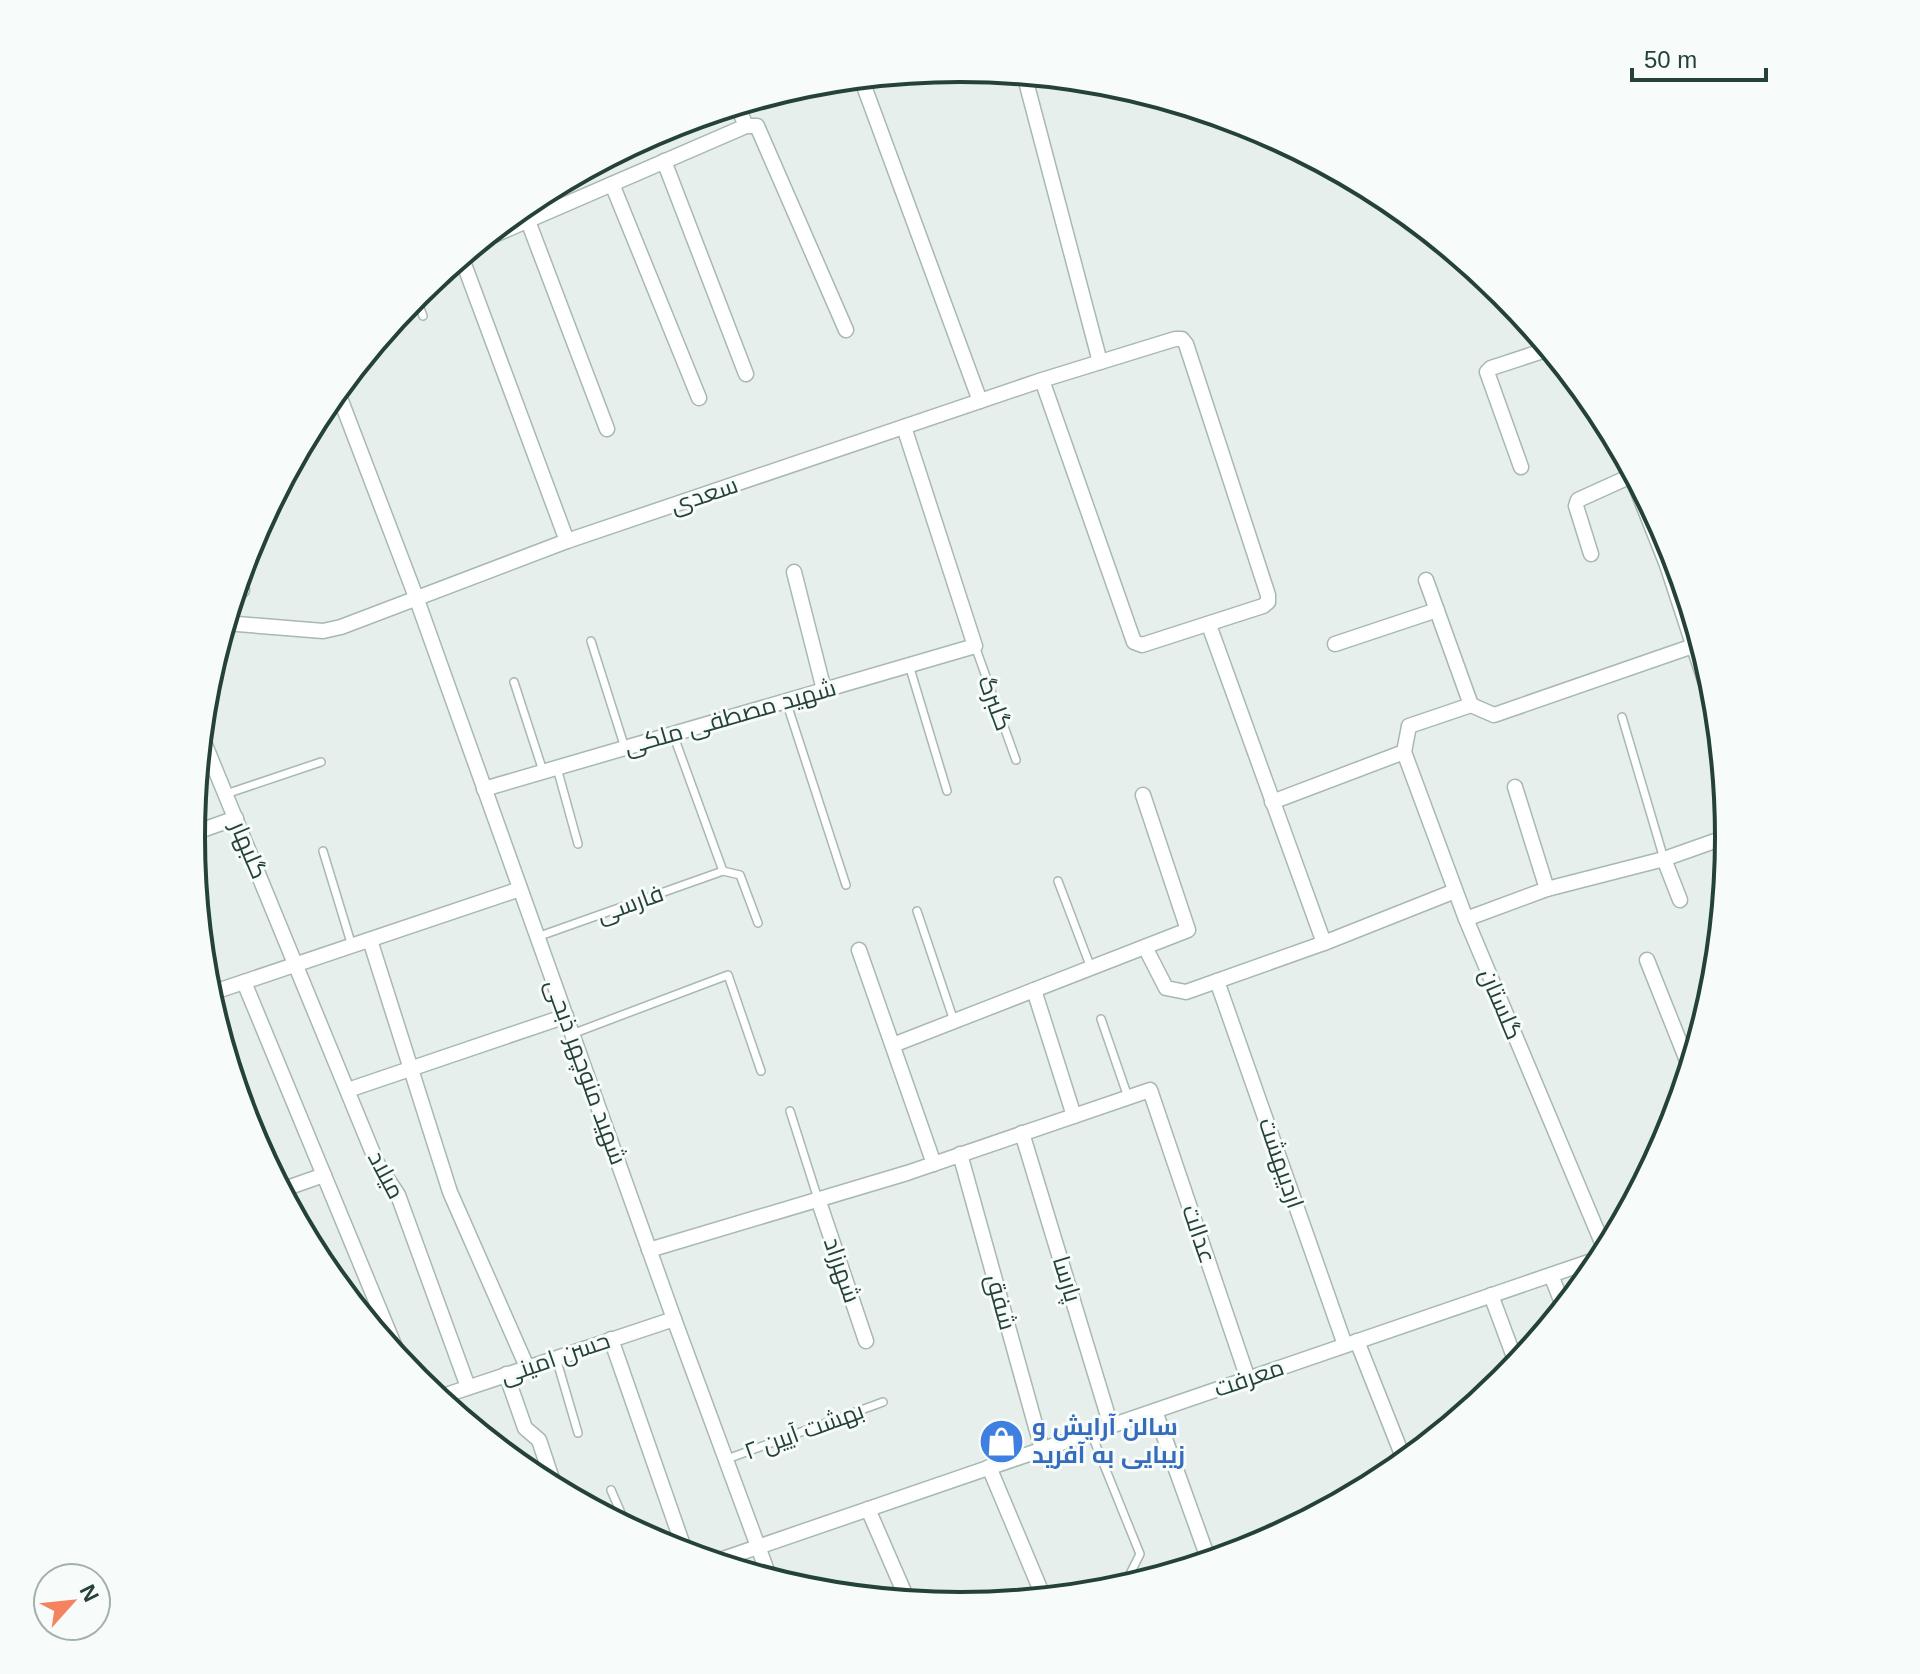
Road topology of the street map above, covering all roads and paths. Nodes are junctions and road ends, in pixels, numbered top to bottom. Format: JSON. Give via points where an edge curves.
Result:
{"nodes":[{"id":1,"x":1027,"y":85,"type":"edge"},
{"id":2,"x":865,"y":88,"type":"edge"},
{"id":3,"x":743,"y":114,"type":"edge"},
{"id":4,"x":751,"y":126,"type":"junction"},
{"id":5,"x":664,"y":161,"type":"junction"},
{"id":6,"x":612,"y":184,"type":"junction"},
{"id":7,"x":535,"y":213,"type":"edge"},
{"id":8,"x":535,"y":218,"type":"junction"},
{"id":9,"x":518,"y":225,"type":"edge"},
{"id":10,"x":465,"y":267,"type":"edge"},
{"id":11,"x":420,"y":309,"type":"edge"},
{"id":12,"x":423,"y":316,"type":"dead end"},
{"id":13,"x":846,"y":330,"type":"dead end"},
{"id":14,"x":1539,"y":352,"type":"edge"},
{"id":15,"x":1100,"y":362,"type":"junction"},
{"id":16,"x":746,"y":374,"type":"dead end"},
{"id":17,"x":1042,"y":380,"type":"junction"},
{"id":18,"x":699,"y":398,"type":"dead end"},
{"id":19,"x":980,"y":401,"type":"junction"},
{"id":20,"x":342,"y":404,"type":"edge"},
{"id":21,"x":904,"y":427,"type":"junction"},
{"id":22,"x":607,"y":429,"type":"dead end"},
{"id":23,"x":1521,"y":467,"type":"dead end"},
{"id":24,"x":1624,"y":479,"type":"edge"},
{"id":25,"x":567,"y":541,"type":"junction"},
{"id":26,"x":1591,"y":554,"type":"dead end"},
{"id":27,"x":794,"y":572,"type":"dead end"},
{"id":28,"x":1426,"y":580,"type":"dead end"},
{"id":29,"x":416,"y":597,"type":"junction"},
{"id":30,"x":1437,"y":610,"type":"junction"},
{"id":31,"x":236,"y":624,"type":"edge"},
{"id":32,"x":1209,"y":625,"type":"junction"},
{"id":33,"x":591,"y":641,"type":"dead end"},
{"id":34,"x":1335,"y":644,"type":"dead end"},
{"id":35,"x":975,"y":646,"type":"junction"},
{"id":36,"x":1690,"y":647,"type":"edge"},
{"id":37,"x":909,"y":665,"type":"junction"},
{"id":38,"x":514,"y":682,"type":"dead end"},
{"id":39,"x":824,"y":690,"type":"junction"},
{"id":40,"x":786,"y":701,"type":"junction"},
{"id":41,"x":1471,"y":705,"type":"junction"},
{"id":42,"x":1622,"y":717,"type":"dead end"},
{"id":43,"x":673,"y":734,"type":"junction"},
{"id":44,"x":625,"y":748,"type":"junction"},
{"id":45,"x":1404,"y":752,"type":"junction"},
{"id":46,"x":210,"y":755,"type":"edge"},
{"id":47,"x":1016,"y":760,"type":"dead end"},
{"id":48,"x":321,"y":762,"type":"dead end"},
{"id":49,"x":550,"y":770,"type":"junction"},
{"id":50,"x":1515,"y":787,"type":"dead end"},
{"id":51,"x":484,"y":789,"type":"junction"},
{"id":52,"x":947,"y":791,"type":"dead end"},
{"id":53,"x":226,"y":794,"type":"junction"},
{"id":54,"x":1143,"y":795,"type":"dead end"},
{"id":55,"x":1272,"y":802,"type":"junction"},
{"id":56,"x":236,"y":818,"type":"junction"},
{"id":57,"x":205,"y":829,"type":"edge"},
{"id":58,"x":1715,"y":841,"type":"edge"},
{"id":59,"x":578,"y":844,"type":"dead end"},
{"id":60,"x":323,"y":851,"type":"dead end"},
{"id":61,"x":1664,"y":859,"type":"junction"},
{"id":62,"x":723,"y":871,"type":"junction"},
{"id":63,"x":1058,"y":881,"type":"dead end"},
{"id":64,"x":846,"y":885,"type":"dead end"},
{"id":65,"x":520,"y":889,"type":"junction"},
{"id":66,"x":1547,"y":889,"type":"junction"},
{"id":67,"x":1455,"y":891,"type":"junction"},
{"id":68,"x":1680,"y":900,"type":"dead end"},
{"id":69,"x":917,"y":911,"type":"dead end"},
{"id":70,"x":1466,"y":919,"type":"junction"},
{"id":71,"x":758,"y":923,"type":"dead end"},
{"id":72,"x":537,"y":937,"type":"junction"},
{"id":73,"x":370,"y":940,"type":"junction"},
{"id":74,"x":1324,"y":943,"type":"junction"},
{"id":75,"x":352,"y":946,"type":"junction"},
{"id":76,"x":1145,"y":947,"type":"junction"},
{"id":77,"x":859,"y":950,"type":"dead end"},
{"id":78,"x":1647,"y":960,"type":"dead end"},
{"id":79,"x":297,"y":965,"type":"junction"},
{"id":80,"x":1091,"y":968,"type":"junction"},
{"id":81,"x":1217,"y":981,"type":"junction"},
{"id":82,"x":244,"y":982,"type":"junction"},
{"id":83,"x":221,"y":990,"type":"edge"},
{"id":84,"x":1034,"y":990,"type":"junction"},
{"id":85,"x":566,"y":1016,"type":"junction"},
{"id":86,"x":1101,"y":1019,"type":"dead end"},
{"id":87,"x":954,"y":1021,"type":"junction"},
{"id":88,"x":572,"y":1034,"type":"junction"},
{"id":89,"x":893,"y":1045,"type":"junction"},
{"id":90,"x":1683,"y":1051,"type":"edge"},
{"id":91,"x":410,"y":1067,"type":"junction"},
{"id":92,"x":761,"y":1071,"type":"dead end"},
{"id":93,"x":348,"y":1090,"type":"junction"},
{"id":94,"x":1128,"y":1097,"type":"junction"},
{"id":95,"x":790,"y":1111,"type":"dead end"},
{"id":96,"x":1074,"y":1116,"type":"junction"},
{"id":97,"x":1022,"y":1133,"type":"junction"},
{"id":98,"x":960,"y":1154,"type":"junction"},
{"id":99,"x":934,"y":1164,"type":"junction"},
{"id":100,"x":324,"y":1175,"type":"junction"},
{"id":101,"x":293,"y":1189,"type":"edge"},
{"id":102,"x":818,"y":1199,"type":"junction"},
{"id":103,"x":1599,"y":1239,"type":"edge"},
{"id":104,"x":649,"y":1250,"type":"junction"},
{"id":105,"x":1584,"y":1262,"type":"edge"},
{"id":106,"x":1551,"y":1275,"type":"junction"},
{"id":107,"x":1491,"y":1295,"type":"junction"},
{"id":108,"x":1559,"y":1296,"type":"edge"},
{"id":109,"x":674,"y":1319,"type":"junction"},
{"id":110,"x":388,"y":1330,"type":"edge"},
{"id":111,"x":611,"y":1339,"type":"junction"},
{"id":112,"x":866,"y":1341,"type":"dead end"},
{"id":113,"x":1351,"y":1343,"type":"junction"},
{"id":114,"x":1512,"y":1352,"type":"edge"},
{"id":115,"x":556,"y":1358,"type":"junction"},
{"id":116,"x":527,"y":1367,"type":"junction"},
{"id":117,"x":506,"y":1374,"type":"junction"},
{"id":118,"x":1248,"y":1379,"type":"junction"},
{"id":119,"x":468,"y":1387,"type":"junction"},
{"id":120,"x":450,"y":1393,"type":"edge"},
{"id":121,"x":883,"y":1402,"type":"dead end"},
{"id":122,"x":1155,"y":1411,"type":"junction"},
{"id":123,"x":1111,"y":1426,"type":"junction"},
{"id":124,"x":578,"y":1433,"type":"dead end"},
{"id":125,"x":1091,"y":1433,"type":"junction"},
{"id":126,"x":1042,"y":1449,"type":"junction"},
{"id":127,"x":1400,"y":1450,"type":"edge"},
{"id":128,"x":725,"y":1460,"type":"junction"},
{"id":129,"x":989,"y":1467,"type":"junction"},
{"id":130,"x":549,"y":1470,"type":"edge"},
{"id":131,"x":611,"y":1490,"type":"dead end"},
{"id":132,"x":868,"y":1509,"type":"junction"},
{"id":133,"x":620,"y":1511,"type":"edge"},
{"id":134,"x":681,"y":1539,"type":"edge"},
{"id":135,"x":756,"y":1548,"type":"junction"},
{"id":136,"x":1205,"y":1551,"type":"edge"},
{"id":137,"x":731,"y":1556,"type":"edge"},
{"id":138,"x":764,"y":1566,"type":"edge"},
{"id":139,"x":1131,"y":1571,"type":"edge"},
{"id":140,"x":1040,"y":1588,"type":"edge"},
{"id":141,"x":903,"y":1589,"type":"edge"}],
"edges":[{"from":1,"to":15,"type":"street"},
{"from":2,"to":19,"type":"street"},
{"from":3,"to":4,"type":"street"},
{"from":4,"to":5,"type":"street"},
{"from":4,"to":13,"type":"street"},
{"from":5,"to":6,"type":"street"},
{"from":5,"to":16,"type":"street"},
{"from":6,"to":8,"type":"street"},
{"from":6,"to":18,"type":"street"},
{"from":7,"to":8,"type":"lane"},
{"from":8,"to":9,"type":"street"},
{"from":8,"to":22,"type":"street"},
{"from":10,"to":25,"type":"street"},
{"from":11,"to":12,"type":"lane"},
{"from":14,"to":23,"type":"street","via":[[1487,372]]},
{"from":15,"to":17,"type":"street","name":"سعدی"},
{"from":15,"to":32,"type":"street","name":"سعدی","via":[[1182,339],[1186,344],[1268,595],[1263,606]]},
{"from":17,"to":19,"type":"street","name":"سعدی"},
{"from":17,"to":32,"type":"street","via":[[1134,642],[1142,645]]},
{"from":19,"to":21,"type":"street","name":"سعدی"},
{"from":20,"to":29,"type":"street","name":"شهید منوچهر ذبحی"},
{"from":21,"to":25,"type":"street","name":"سعدی"},
{"from":21,"to":35,"type":"street"},
{"from":24,"to":26,"type":"street","via":[[1578,500]]},
{"from":25,"to":29,"type":"street","name":"سعدی"},
{"from":27,"to":39,"type":"street"},
{"from":28,"to":30,"type":"street"},
{"from":29,"to":31,"type":"street","name":"سعدی","via":[[323,631]]},
{"from":29,"to":51,"type":"street","name":"شهید منوچهر ذبحی"},
{"from":30,"to":34,"type":"street"},
{"from":30,"to":41,"type":"street"},
{"from":32,"to":55,"type":"street"},
{"from":33,"to":44,"type":"lane"},
{"from":35,"to":37,"type":"street","name":"شهید مصطفی ملکی"},
{"from":35,"to":47,"type":"lane","name":"گلبرگ"},
{"from":36,"to":41,"type":"street","via":[[1494,715]]},
{"from":37,"to":39,"type":"street","name":"شهید مصطفی ملکی"},
{"from":37,"to":52,"type":"lane"},
{"from":38,"to":49,"type":"lane"},
{"from":39,"to":40,"type":"street","name":"شهید مصطفی ملکی"},
{"from":40,"to":43,"type":"street","name":"شهید مصطفی ملکی"},
{"from":40,"to":64,"type":"lane"},
{"from":41,"to":45,"type":"street","via":[[1409,726]]},
{"from":42,"to":61,"type":"lane"},
{"from":43,"to":44,"type":"street","name":"شهید مصطفی ملکی"},
{"from":43,"to":62,"type":"lane"},
{"from":44,"to":49,"type":"street","name":"شهید مصطفی ملکی"},
{"from":45,"to":55,"type":"street"},
{"from":45,"to":67,"type":"street","name":"گلستان"},
{"from":46,"to":53,"type":"street","name":"گلبهار"},
{"from":48,"to":53,"type":"lane"},
{"from":49,"to":51,"type":"street","name":"شهید مصطفی ملکی"},
{"from":49,"to":59,"type":"lane"},
{"from":50,"to":66,"type":"street"},
{"from":51,"to":65,"type":"street","name":"شهید منوچهر ذبحی"},
{"from":53,"to":56,"type":"street","name":"گلبهار"},
{"from":54,"to":76,"type":"street","via":[[1188,930]]},
{"from":55,"to":74,"type":"street"},
{"from":56,"to":57,"type":"street"},
{"from":56,"to":79,"type":"street","name":"گلبهار"},
{"from":58,"to":61,"type":"street"},
{"from":60,"to":75,"type":"lane"},
{"from":61,"to":66,"type":"street"},
{"from":61,"to":68,"type":"street"},
{"from":62,"to":71,"type":"lane","via":[[740,875]]},
{"from":62,"to":72,"type":"lane","name":"فارسی"},
{"from":63,"to":80,"type":"lane"},
{"from":65,"to":72,"type":"street","name":"شهید منوچهر ذبحی"},
{"from":65,"to":73,"type":"street"},
{"from":66,"to":70,"type":"street"},
{"from":67,"to":70,"type":"street","name":"گلستان"},
{"from":67,"to":74,"type":"street"},
{"from":69,"to":87,"type":"lane"},
{"from":70,"to":103,"type":"street","name":"گلستان"},
{"from":72,"to":85,"type":"street","name":"شهید منوچهر ذبحی"},
{"from":73,"to":75,"type":"street"},
{"from":73,"to":91,"type":"street"},
{"from":74,"to":81,"type":"street"},
{"from":75,"to":79,"type":"street"},
{"from":76,"to":80,"type":"street"},
{"from":76,"to":81,"type":"street","via":[[1166,988],[1186,992]]},
{"from":77,"to":89,"type":"street"},
{"from":78,"to":90,"type":"street"},
{"from":79,"to":82,"type":"street"},
{"from":79,"to":93,"type":"street","name":"میلاد"},
{"from":80,"to":84,"type":"street"},
{"from":81,"to":113,"type":"street","name":"اردیبهشت"},
{"from":82,"to":83,"type":"street"},
{"from":82,"to":100,"type":"street"},
{"from":84,"to":87,"type":"street"},
{"from":84,"to":96,"type":"street"},
{"from":85,"to":88,"type":"street","name":"شهید منوچهر ذبحی"},
{"from":85,"to":91,"type":"street"},
{"from":86,"to":94,"type":"lane"},
{"from":87,"to":89,"type":"street"},
{"from":88,"to":92,"type":"lane","via":[[728,975]]},
{"from":88,"to":104,"type":"street","name":"شهید منوچهر ذبحی"},
{"from":89,"to":99,"type":"street"},
{"from":91,"to":93,"type":"street"},
{"from":91,"to":116,"type":"street","via":[[450,1192]]},
{"from":93,"to":119,"type":"street","name":"میلاد","via":[[377,1163],[398,1195]]},
{"from":94,"to":96,"type":"street"},
{"from":94,"to":118,"type":"street","name":"عدالت","via":[[1150,1090]]},
{"from":95,"to":102,"type":"lane"},
{"from":96,"to":97,"type":"street"},
{"from":97,"to":98,"type":"street"},
{"from":97,"to":123,"type":"street","name":"پارسا"},
{"from":98,"to":99,"type":"street"},
{"from":98,"to":126,"type":"street","name":"شفق"},
{"from":99,"to":102,"type":"street"},
{"from":100,"to":101,"type":"street"},
{"from":100,"to":110,"type":"street"},
{"from":102,"to":104,"type":"street"},
{"from":102,"to":112,"type":"street","name":"شهرزاد"},
{"from":104,"to":109,"type":"street","name":"شهید منوچهر ذبحی"},
{"from":105,"to":106,"type":"street","name":"معرفت"},
{"from":106,"to":107,"type":"street","name":"معرفت"},
{"from":106,"to":108,"type":"street"},
{"from":107,"to":113,"type":"street","name":"معرفت"},
{"from":107,"to":114,"type":"street"},
{"from":109,"to":111,"type":"street","name":"حسن امینی"},
{"from":109,"to":128,"type":"street","name":"شهید منوچهر ذبحی"},
{"from":111,"to":115,"type":"street","name":"حسن امینی"},
{"from":111,"to":134,"type":"street"},
{"from":113,"to":118,"type":"street","name":"معرفت"},
{"from":113,"to":127,"type":"street","name":"اردیبهشت"},
{"from":115,"to":116,"type":"street","name":"حسن امینی"},
{"from":115,"to":124,"type":"lane"},
{"from":116,"to":117,"type":"street","name":"حسن امینی"},
{"from":117,"to":119,"type":"street","name":"حسن امینی"},
{"from":117,"to":130,"type":"street","via":[[525,1428],[539,1440]]},
{"from":118,"to":122,"type":"street","name":"معرفت"},
{"from":119,"to":120,"type":"street","name":"حسن امینی"},
{"from":121,"to":128,"type":"lane","name":"بهشت آیین ۲"},
{"from":122,"to":123,"type":"street","name":"معرفت"},
{"from":122,"to":136,"type":"street"},
{"from":123,"to":125,"type":"street","name":"معرفت"},
{"from":125,"to":126,"type":"street","name":"معرفت"},
{"from":125,"to":139,"type":"lane","via":[[1140,1554]]},
{"from":126,"to":129,"type":"street","name":"معرفت"},
{"from":128,"to":135,"type":"street","name":"شهید منوچهر ذبحی"},
{"from":129,"to":132,"type":"street","name":"معرفت"},
{"from":129,"to":140,"type":"street"},
{"from":131,"to":133,"type":"lane"},
{"from":132,"to":135,"type":"street","name":"معرفت"},
{"from":132,"to":141,"type":"street"},
{"from":135,"to":137,"type":"street","name":"معرفت"},
{"from":135,"to":138,"type":"street","name":"شهید منوچهر ذبحی"}]}
